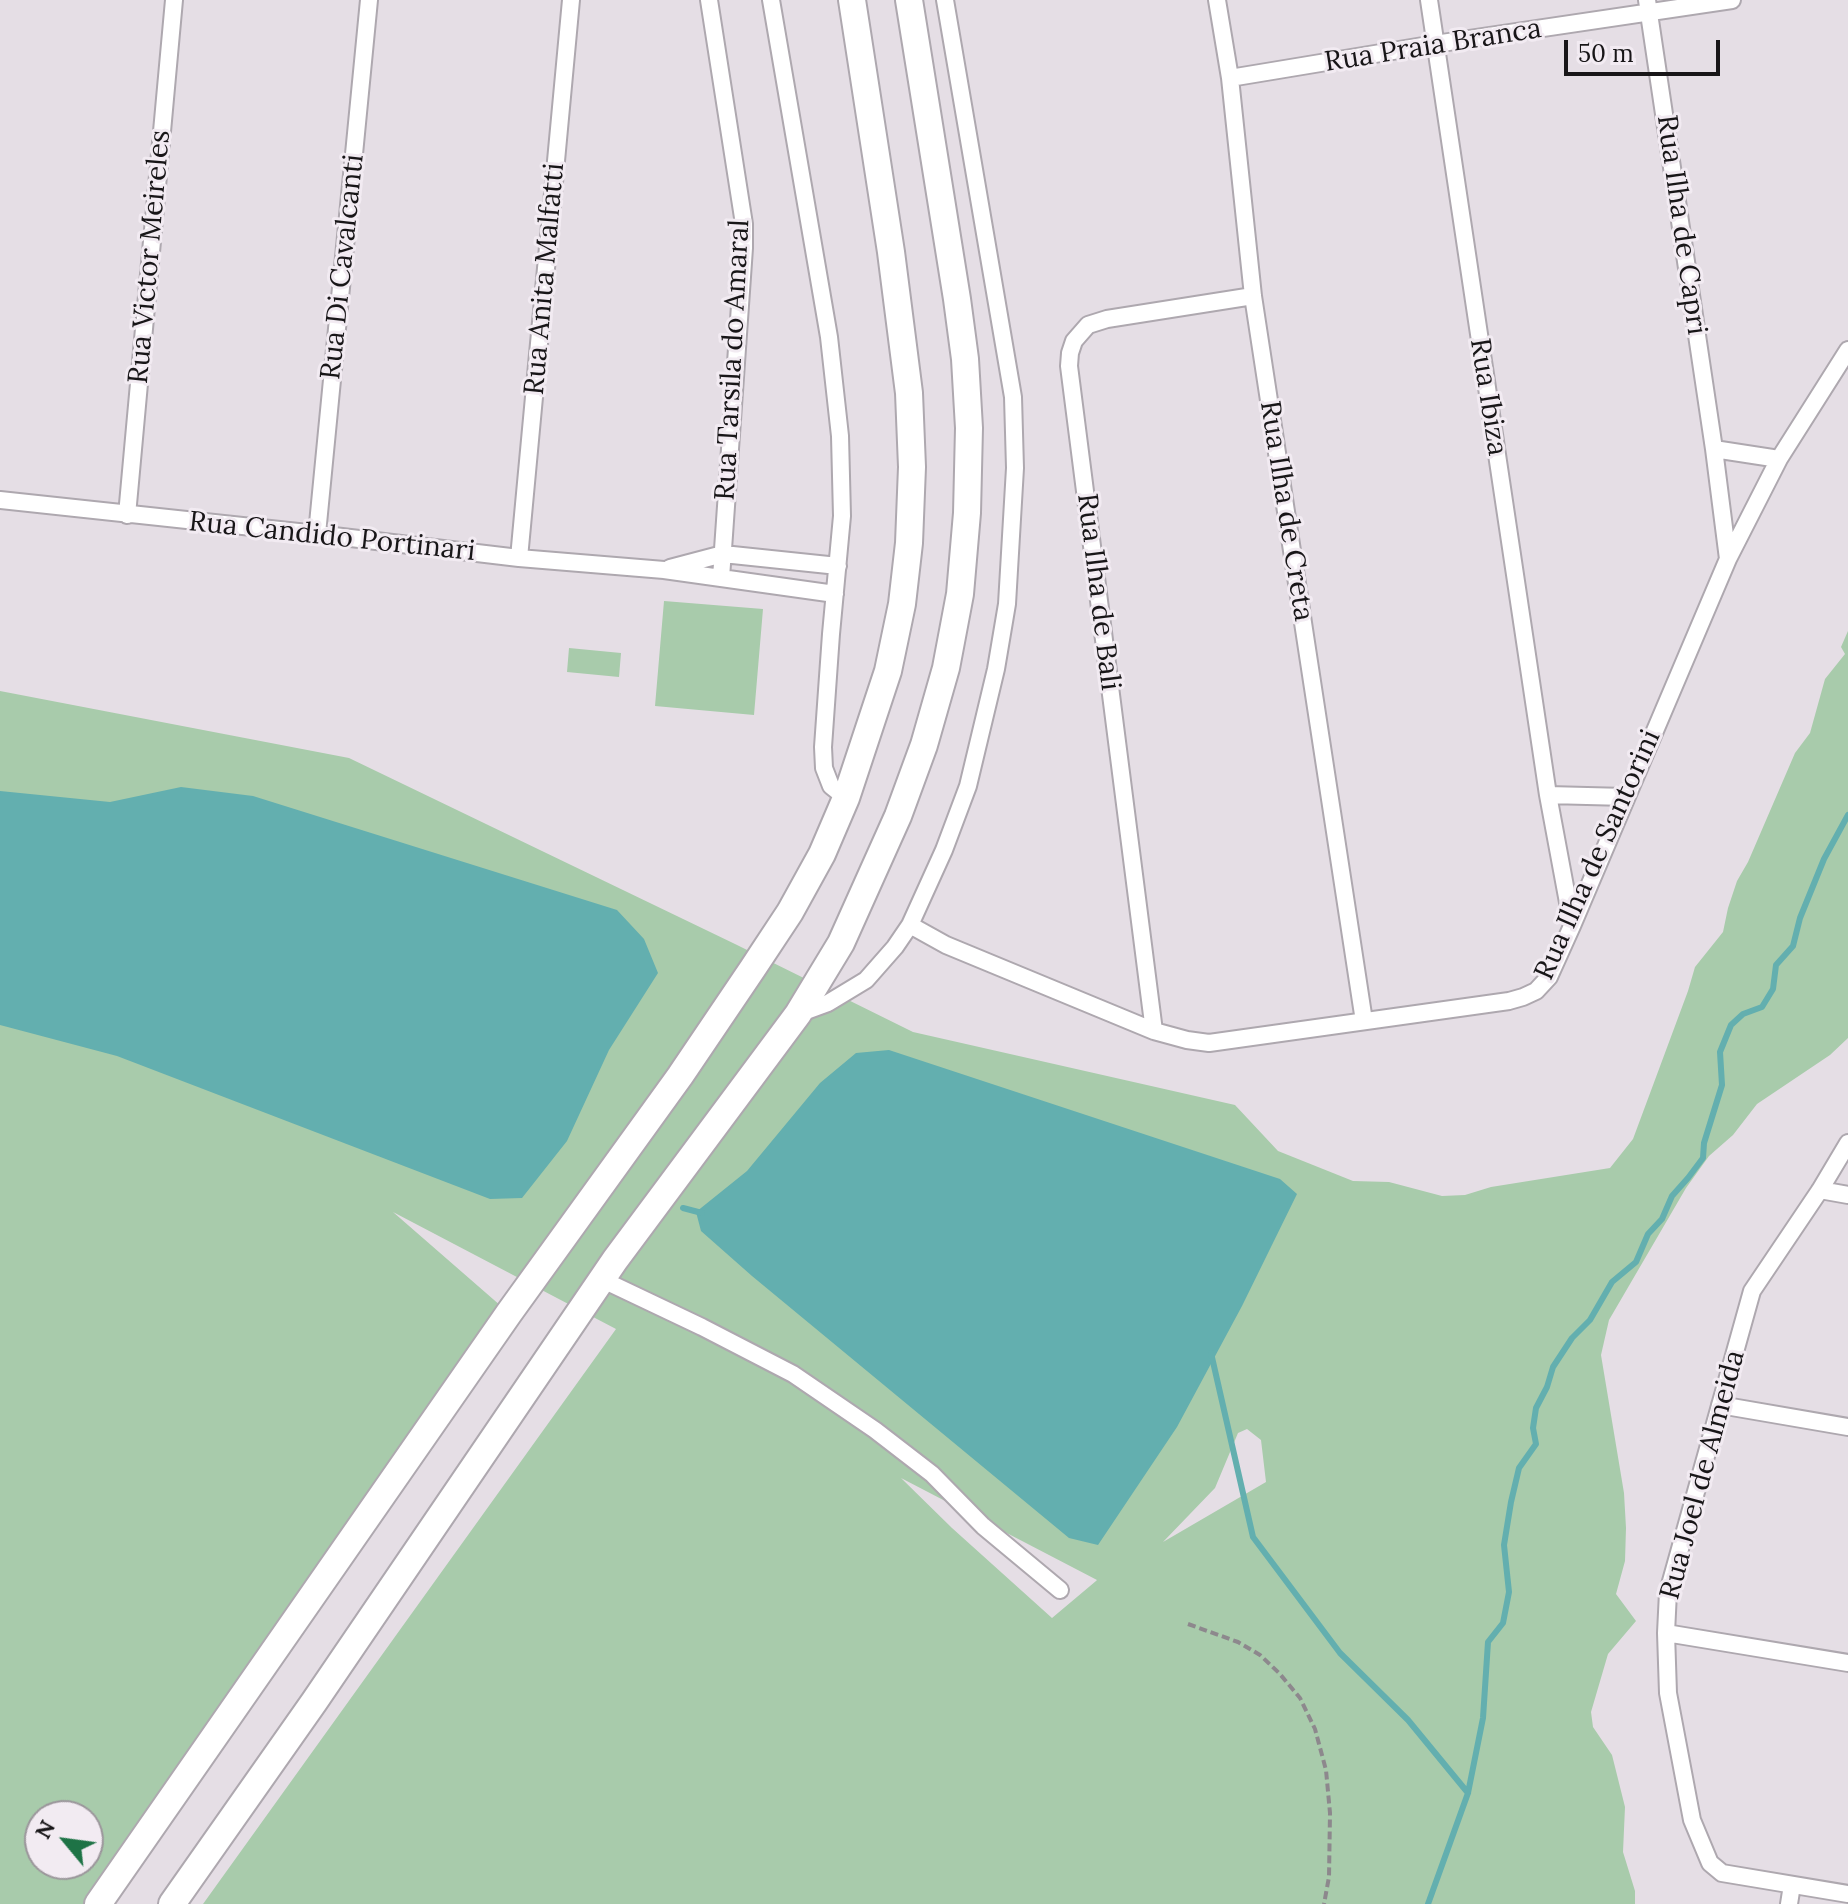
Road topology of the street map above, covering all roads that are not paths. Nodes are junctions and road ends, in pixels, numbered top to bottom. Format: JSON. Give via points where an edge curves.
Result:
{"nodes":[{"id":1,"x":174,"y":0,"type":"edge"},
{"id":2,"x":369,"y":0,"type":"edge"},
{"id":3,"x":571,"y":0,"type":"edge"},
{"id":4,"x":709,"y":0,"type":"edge"},
{"id":5,"x":771,"y":0,"type":"edge"},
{"id":6,"x":852,"y":0,"type":"edge"},
{"id":7,"x":909,"y":0,"type":"edge"},
{"id":8,"x":945,"y":0,"type":"edge"},
{"id":9,"x":1217,"y":0,"type":"edge"},
{"id":10,"x":1429,"y":0,"type":"edge"},
{"id":11,"x":1732,"y":0,"type":"edge"},
{"id":12,"x":1648,"y":6,"type":"edge"},
{"id":13,"x":1435,"y":44,"type":"junction"},
{"id":14,"x":1230,"y":78,"type":"junction"},
{"id":15,"x":1253,"y":296,"type":"junction"},
{"id":16,"x":1848,"y":350,"type":"edge"},
{"id":17,"x":1714,"y":449,"type":"junction"},
{"id":18,"x":1779,"y":459,"type":"junction"},
{"id":19,"x":0,"y":500,"type":"edge"},
{"id":20,"x":127,"y":515,"type":"junction"},
{"id":21,"x":317,"y":534,"type":"junction"},
{"id":22,"x":723,"y":554,"type":"junction"},
{"id":23,"x":519,"y":558,"type":"junction"},
{"id":24,"x":1728,"y":559,"type":"junction"},
{"id":25,"x":838,"y":566,"type":"junction"},
{"id":26,"x":664,"y":570,"type":"junction"},
{"id":27,"x":721,"y":578,"type":"junction"},
{"id":28,"x":835,"y":594,"type":"junction"},
{"id":29,"x":1548,"y":795,"type":"junction"},
{"id":30,"x":1626,"y":797,"type":"junction"},
{"id":31,"x":846,"y":798,"type":"junction"},
{"id":32,"x":910,"y":925,"type":"junction"},
{"id":33,"x":1572,"y":926,"type":"junction"},
{"id":34,"x":798,"y":1014,"type":"junction"},
{"id":35,"x":1364,"y":1021,"type":"junction"},
{"id":36,"x":1154,"y":1031,"type":"junction"},
{"id":37,"x":1848,"y":1143,"type":"edge"},
{"id":38,"x":1820,"y":1190,"type":"junction"},
{"id":39,"x":1848,"y":1195,"type":"edge"},
{"id":40,"x":601,"y":1279,"type":"junction"},
{"id":41,"x":1720,"y":1405,"type":"junction"},
{"id":42,"x":1848,"y":1427,"type":"edge"},
{"id":43,"x":1060,"y":1590,"type":"dead end"},
{"id":44,"x":1666,"y":1633,"type":"junction"},
{"id":45,"x":1848,"y":1663,"type":"edge"},
{"id":46,"x":1792,"y":1885,"type":"junction"},
{"id":47,"x":1848,"y":1894,"type":"edge"},
{"id":48,"x":98,"y":1904,"type":"edge"},
{"id":49,"x":172,"y":1904,"type":"edge"},
{"id":50,"x":1789,"y":1904,"type":"edge"}],
"edges":[{"from":1,"to":20,"type":"street","name":"Rua Victor Meireles"},
{"from":2,"to":21,"type":"street","name":"Rua Di Cavalcanti"},
{"from":3,"to":23,"type":"street","name":"Rua Anita Malfatti"},
{"from":4,"to":22,"type":"street","name":"Rua Tarsila do Amaral","via":[[744,224]]},
{"from":5,"to":25,"type":"street","via":[[830,351],[840,436]]},
{"from":6,"to":31,"type":"main road","via":[[891,252],[909,393],[912,467],[902,604],[888,671]]},
{"from":7,"to":34,"type":"main road","via":[[965,359],[969,442],[960,594],[946,668],[898,816],[841,943]]},
{"from":8,"to":32,"type":"street","via":[[1013,397],[1013,523],[1005,617],[968,786]]},
{"from":9,"to":14,"type":"street","name":"Rua Ilha de Creta"},
{"from":10,"to":13,"type":"street","name":"Rua Ibiza"},
{"from":11,"to":12,"type":"street","name":"Rua Praia Branca"},
{"from":12,"to":13,"type":"street","name":"Rua Praia Branca"},
{"from":12,"to":17,"type":"street","name":"Rua Ilha de Capri"},
{"from":13,"to":14,"type":"street","name":"Rua Praia Branca"},
{"from":13,"to":29,"type":"street","name":"Rua Ibiza"},
{"from":14,"to":15,"type":"street","name":"Rua Ilha de Creta"},
{"from":15,"to":35,"type":"street","name":"Rua Ilha de Creta"},
{"from":15,"to":36,"type":"street","name":"Rua Ilha de Bali","via":[[1107,319],[1088,325],[1070,353]]},
{"from":16,"to":18,"type":"street","name":"Rua Ilha de Santorini"},
{"from":17,"to":18,"type":"street"},
{"from":17,"to":24,"type":"street","name":"Rua Ilha de Capri"},
{"from":18,"to":24,"type":"street","name":"Rua Ilha de Santorini"},
{"from":19,"to":20,"type":"street","name":"Rua Candido Portinari"},
{"from":20,"to":21,"type":"street","name":"Rua Candido Portinari"},
{"from":21,"to":23,"type":"street","name":"Rua Candido Portinari"},
{"from":22,"to":25,"type":"street","name":"Rua Candido Portinari"},
{"from":22,"to":26,"type":"street","name":"Rua Candido Portinari"},
{"from":22,"to":27,"type":"street","name":"Rua Tarsila do Amaral"},
{"from":23,"to":26,"type":"street","name":"Rua Candido Portinari"},
{"from":24,"to":30,"type":"street","name":"Rua Ilha de Santorini"},
{"from":25,"to":28,"type":"street"},
{"from":26,"to":27,"type":"street","name":"Rua Candido Portinari"},
{"from":27,"to":28,"type":"street","name":"Rua Candido Portinari"},
{"from":28,"to":31,"type":"street","via":[[824,768],[831,786]]},
{"from":29,"to":30,"type":"street"},
{"from":29,"to":33,"type":"street","name":"Rua Ibiza"},
{"from":30,"to":33,"type":"street","name":"Rua Ilha de Santorini"},
{"from":31,"to":48,"type":"main road","via":[[790,912],[745,980]]},
{"from":32,"to":34,"type":"street","via":[[866,980]]},
{"from":32,"to":36,"type":"street","name":"Rua Ilha de Santorini"},
{"from":33,"to":35,"type":"street","name":"Rua Ilha de Santorini","via":[[1549,977],[1523,997]]},
{"from":34,"to":40,"type":"main road"},
{"from":35,"to":36,"type":"street","name":"Rua Ilha de Santorini","via":[[1209,1043]]},
{"from":37,"to":38,"type":"street","name":"Rua Joel de Almeida"},
{"from":38,"to":39,"type":"street"},
{"from":38,"to":41,"type":"street","name":"Rua Joel de Almeida","via":[[1752,1291]]},
{"from":40,"to":43,"type":"street","via":[[805,1382],[932,1474],[983,1526]]},
{"from":40,"to":49,"type":"main road"},
{"from":41,"to":42,"type":"street"},
{"from":41,"to":44,"type":"street","name":"Rua Joel de Almeida","via":[[1668,1592]]},
{"from":44,"to":45,"type":"street"},
{"from":44,"to":46,"type":"street","name":"Rua Joel de Almeida","via":[[1668,1693],[1692,1820],[1710,1863],[1722,1873]]},
{"from":46,"to":47,"type":"street"},
{"from":46,"to":50,"type":"street"}]}
